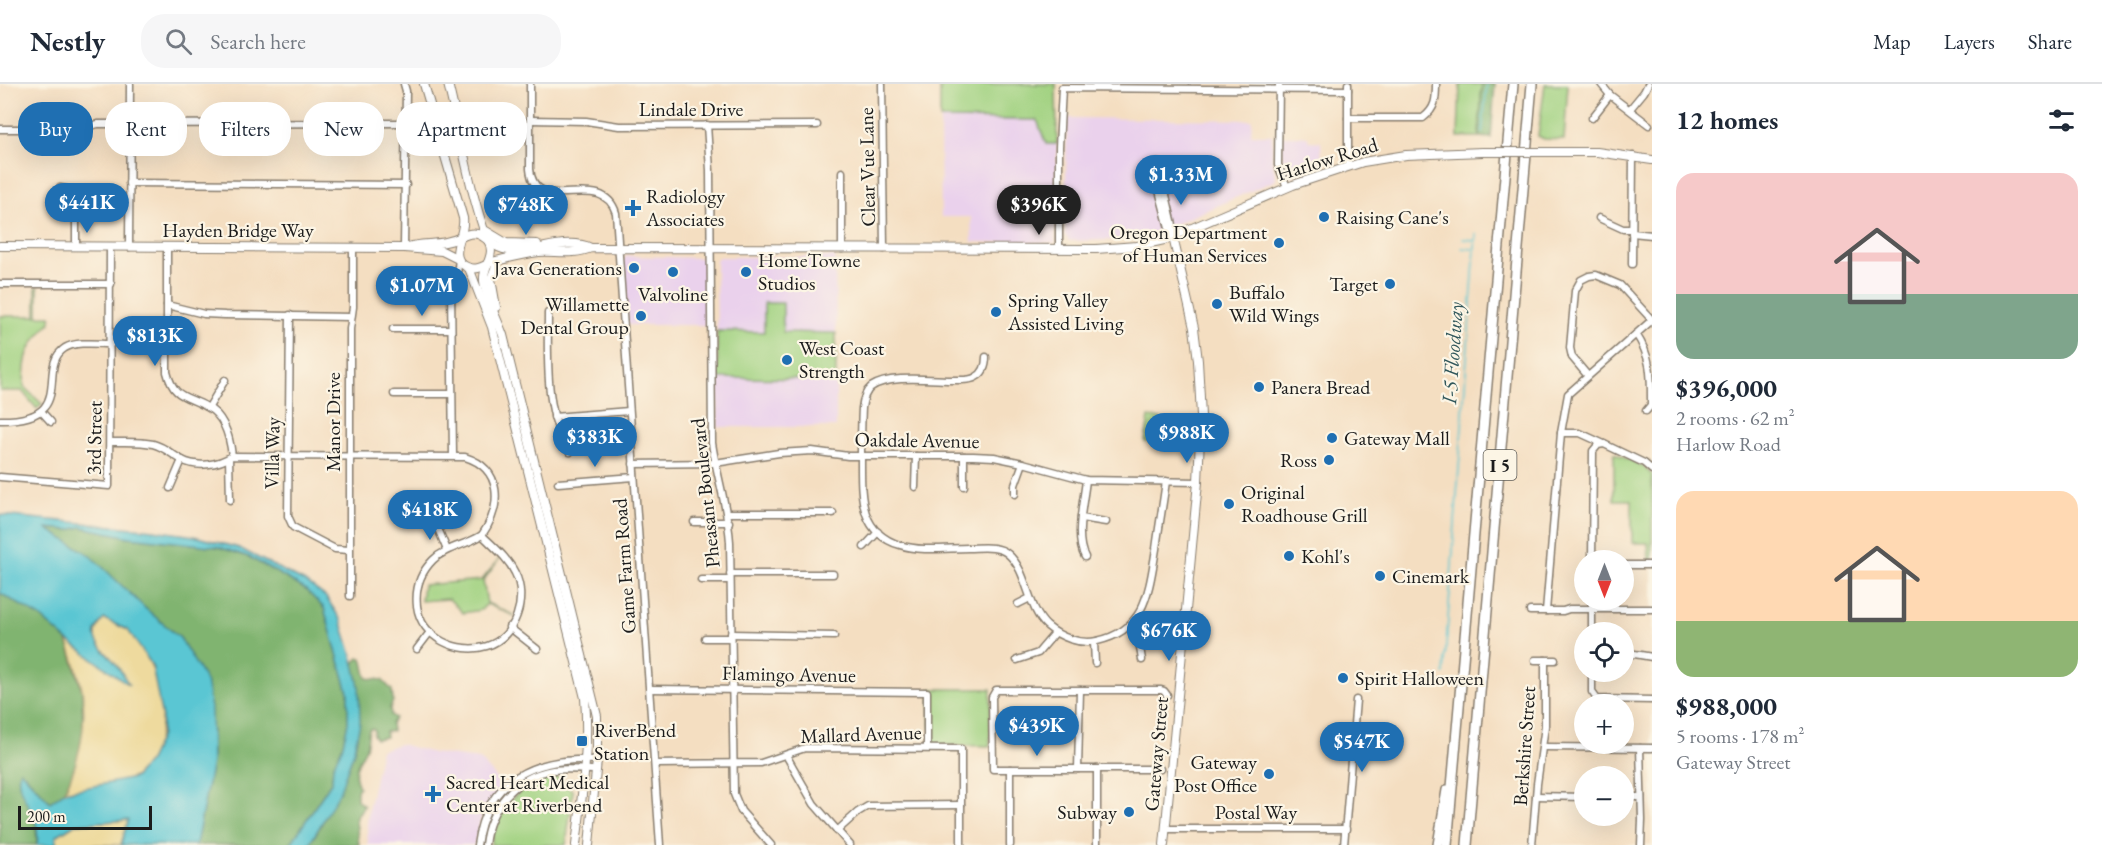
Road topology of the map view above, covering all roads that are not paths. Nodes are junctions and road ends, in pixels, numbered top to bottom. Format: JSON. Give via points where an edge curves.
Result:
{"nodes":[{"id":1,"x":130,"y":84,"type":"edge"},
{"id":2,"x":404,"y":84,"type":"edge"},
{"id":3,"x":424,"y":84,"type":"edge"},
{"id":4,"x":448,"y":84,"type":"edge"},
{"id":5,"x":531,"y":84,"type":"edge"},
{"id":6,"x":882,"y":84,"type":"edge"},
{"id":7,"x":1436,"y":84,"type":"edge"},
{"id":8,"x":1512,"y":84,"type":"edge"},
{"id":9,"x":1532,"y":84,"type":"edge"},
{"id":10,"x":1601,"y":84,"type":"edge"},
{"id":11,"x":1648,"y":84,"type":"edge"},
{"id":12,"x":1091,"y":86,"type":"edge"},
{"id":13,"x":1153,"y":86,"type":"edge"},
{"id":14,"x":1218,"y":86,"type":"edge"},
{"id":15,"x":1279,"y":87,"type":"edge"},
{"id":16,"x":1348,"y":87,"type":"edge"},
{"id":17,"x":1610,"y":95,"type":"junction"},
{"id":18,"x":130,"y":102,"type":"edge"},
{"id":19,"x":406,"y":102,"type":"edge"},
{"id":20,"x":1630,"y":110,"type":"junction"},
{"id":21,"x":1348,"y":118,"type":"junction"},
{"id":22,"x":1592,"y":118,"type":"dead end"},
{"id":23,"x":530,"y":120,"type":"junction"},
{"id":24,"x":396,"y":123,"type":"edge"},
{"id":25,"x":105,"y":124,"type":"edge"},
{"id":26,"x":187,"y":124,"type":"edge"},
{"id":27,"x":707,"y":125,"type":"junction"},
{"id":28,"x":817,"y":125,"type":"dead end"},
{"id":29,"x":1649,"y":125,"type":"dead end"},
{"id":30,"x":0,"y":129,"type":"edge"},
{"id":31,"x":129,"y":156,"type":"edge"},
{"id":32,"x":406,"y":156,"type":"edge"},
{"id":33,"x":1633,"y":156,"type":"junction"},
{"id":34,"x":1652,"y":159,"type":"edge"},
{"id":35,"x":1347,"y":167,"type":"junction"},
{"id":36,"x":842,"y":172,"type":"dead end"},
{"id":37,"x":1159,"y":178,"type":"dead end"},
{"id":38,"x":129,"y":183,"type":"junction"},
{"id":39,"x":406,"y":184,"type":"junction"},
{"id":40,"x":1287,"y":187,"type":"junction"},
{"id":41,"x":60,"y":188,"type":"dead end"},
{"id":42,"x":1599,"y":218,"type":"dead end"},
{"id":43,"x":484,"y":230,"type":"junction"},
{"id":44,"x":1632,"y":231,"type":"junction"},
{"id":45,"x":1652,"y":235,"type":"edge"},
{"id":46,"x":461,"y":237,"type":"junction"},
{"id":47,"x":1173,"y":237,"type":"junction"},
{"id":48,"x":488,"y":240,"type":"junction"},
{"id":49,"x":559,"y":245,"type":"junction"},
{"id":50,"x":0,"y":246,"type":"edge"},
{"id":51,"x":76,"y":246,"type":"junction"},
{"id":52,"x":110,"y":247,"type":"junction"},
{"id":53,"x":129,"y":247,"type":"junction"},
{"id":54,"x":167,"y":247,"type":"junction"},
{"id":55,"x":353,"y":247,"type":"junction"},
{"id":56,"x":404,"y":248,"type":"junction"},
{"id":57,"x":591,"y":248,"type":"junction"},
{"id":58,"x":618,"y":248,"type":"junction"},
{"id":59,"x":710,"y":249,"type":"junction"},
{"id":60,"x":842,"y":249,"type":"junction"},
{"id":61,"x":884,"y":249,"type":"junction"},
{"id":62,"x":1059,"y":249,"type":"junction"},
{"id":63,"x":459,"y":260,"type":"junction"},
{"id":64,"x":498,"y":261,"type":"junction"},
{"id":65,"x":488,"y":264,"type":"junction"},
{"id":66,"x":1632,"y":264,"type":"dead end"},
{"id":67,"x":469,"y":268,"type":"junction"},
{"id":68,"x":457,"y":273,"type":"junction"},
{"id":69,"x":0,"y":284,"type":"edge"},
{"id":70,"x":111,"y":284,"type":"junction"},
{"id":71,"x":167,"y":305,"type":"junction"},
{"id":72,"x":548,"y":313,"type":"dead end"},
{"id":73,"x":290,"y":315,"type":"junction"},
{"id":74,"x":351,"y":316,"type":"junction"},
{"id":75,"x":497,"y":317,"type":"junction"},
{"id":76,"x":1652,"y":320,"type":"edge"},
{"id":77,"x":393,"y":329,"type":"dead end"},
{"id":78,"x":450,"y":329,"type":"junction"},
{"id":79,"x":1636,"y":334,"type":"junction"},
{"id":80,"x":111,"y":344,"type":"junction"},
{"id":81,"x":986,"y":357,"type":"dead end"},
{"id":82,"x":1588,"y":376,"type":"junction"},
{"id":83,"x":225,"y":380,"type":"dead end"},
{"id":84,"x":394,"y":394,"type":"dead end"},
{"id":85,"x":451,"y":394,"type":"junction"},
{"id":86,"x":209,"y":407,"type":"junction"},
{"id":87,"x":40,"y":411,"type":"junction"},
{"id":88,"x":629,"y":411,"type":"junction"},
{"id":89,"x":1646,"y":411,"type":"dead end"},
{"id":90,"x":554,"y":417,"type":"junction"},
{"id":91,"x":0,"y":420,"type":"edge"},
{"id":92,"x":51,"y":422,"type":"dead end"},
{"id":93,"x":1561,"y":433,"type":"junction"},
{"id":94,"x":111,"y":442,"type":"junction"},
{"id":95,"x":1604,"y":444,"type":"junction"},
{"id":96,"x":570,"y":452,"type":"dead end"},
{"id":97,"x":289,"y":456,"type":"junction"},
{"id":98,"x":453,"y":456,"type":"junction"},
{"id":99,"x":861,"y":456,"type":"junction"},
{"id":100,"x":916,"y":456,"type":"junction"},
{"id":101,"x":964,"y":456,"type":"junction"},
{"id":102,"x":230,"y":457,"type":"junction"},
{"id":103,"x":350,"y":457,"type":"junction"},
{"id":104,"x":182,"y":460,"type":"junction"},
{"id":105,"x":715,"y":463,"type":"junction"},
{"id":106,"x":1023,"y":463,"type":"junction"},
{"id":107,"x":633,"y":464,"type":"junction"},
{"id":108,"x":1652,"y":470,"type":"edge"},
{"id":109,"x":0,"y":477,"type":"edge"},
{"id":110,"x":634,"y":477,"type":"junction"},
{"id":111,"x":1086,"y":480,"type":"junction"},
{"id":112,"x":1166,"y":481,"type":"junction"},
{"id":113,"x":1198,"y":482,"type":"junction"},
{"id":114,"x":558,"y":483,"type":"dead end"},
{"id":115,"x":964,"y":486,"type":"dead end"},
{"id":116,"x":915,"y":487,"type":"dead end"},
{"id":117,"x":170,"y":488,"type":"dead end"},
{"id":118,"x":1015,"y":494,"type":"dead end"},
{"id":119,"x":230,"y":500,"type":"dead end"},
{"id":120,"x":727,"y":513,"type":"junction"},
{"id":121,"x":832,"y":513,"type":"dead end"},
{"id":122,"x":1081,"y":518,"type":"junction"},
{"id":123,"x":694,"y":522,"type":"dead end"},
{"id":124,"x":729,"y":522,"type":"junction"},
{"id":125,"x":1106,"y":522,"type":"dead end"},
{"id":126,"x":417,"y":523,"type":"dead end"},
{"id":127,"x":878,"y":532,"type":"junction"},
{"id":128,"x":482,"y":535,"type":"junction"},
{"id":129,"x":864,"y":547,"type":"dead end"},
{"id":130,"x":349,"y":550,"type":"junction"},
{"id":131,"x":447,"y":550,"type":"junction"},
{"id":132,"x":1592,"y":550,"type":"edge"},
{"id":133,"x":1085,"y":557,"type":"dead end"},
{"id":134,"x":1634,"y":565,"type":"edge"},
{"id":135,"x":1652,"y":565,"type":"edge"},
{"id":136,"x":833,"y":574,"type":"dead end"},
{"id":137,"x":730,"y":577,"type":"junction"},
{"id":138,"x":700,"y":580,"type":"dead end"},
{"id":139,"x":350,"y":596,"type":"dead end"},
{"id":140,"x":1030,"y":598,"type":"junction"},
{"id":141,"x":1018,"y":604,"type":"dead end"},
{"id":142,"x":1634,"y":609,"type":"edge"},
{"id":143,"x":1652,"y":609,"type":"edge"},
{"id":144,"x":1574,"y":610,"type":"edge"},
{"id":145,"x":1530,"y":611,"type":"dead end"},
{"id":146,"x":1546,"y":611,"type":"junction"},
{"id":147,"x":1130,"y":625,"type":"junction"},
{"id":148,"x":509,"y":627,"type":"junction"},
{"id":149,"x":430,"y":632,"type":"junction"},
{"id":150,"x":1055,"y":633,"type":"junction"},
{"id":151,"x":731,"y":636,"type":"junction"},
{"id":152,"x":834,"y":636,"type":"dead end"},
{"id":153,"x":705,"y":638,"type":"dead end"},
{"id":154,"x":1094,"y":642,"type":"junction"},
{"id":155,"x":417,"y":649,"type":"dead end"},
{"id":156,"x":537,"y":649,"type":"dead end"},
{"id":157,"x":1634,"y":654,"type":"edge"},
{"id":158,"x":1652,"y":657,"type":"edge"},
{"id":159,"x":1017,"y":660,"type":"dead end"},
{"id":160,"x":1142,"y":660,"type":"dead end"},
{"id":161,"x":1535,"y":660,"type":"dead end"},
{"id":162,"x":1545,"y":660,"type":"junction"},
{"id":163,"x":1555,"y":660,"type":"dead end"},
{"id":164,"x":1095,"y":663,"type":"dead end"},
{"id":165,"x":1592,"y":682,"type":"edge"},
{"id":166,"x":650,"y":689,"type":"junction"},
{"id":167,"x":732,"y":690,"type":"junction"},
{"id":168,"x":1080,"y":690,"type":"junction"},
{"id":169,"x":1167,"y":695,"type":"dead end"},
{"id":170,"x":1356,"y":700,"type":"dead end"},
{"id":171,"x":1652,"y":700,"type":"edge"},
{"id":172,"x":1543,"y":747,"type":"junction"},
{"id":173,"x":927,"y":748,"type":"junction"},
{"id":174,"x":1640,"y":748,"type":"junction"},
{"id":175,"x":1652,"y":748,"type":"edge"},
{"id":176,"x":786,"y":755,"type":"junction"},
{"id":177,"x":586,"y":759,"type":"junction"},
{"id":178,"x":1455,"y":759,"type":"junction"},
{"id":179,"x":597,"y":760,"type":"junction"},
{"id":180,"x":655,"y":764,"type":"junction"},
{"id":181,"x":733,"y":764,"type":"junction"},
{"id":182,"x":1010,"y":769,"type":"junction"},
{"id":183,"x":1078,"y":769,"type":"junction"},
{"id":184,"x":1097,"y":769,"type":"junction"},
{"id":185,"x":1160,"y":769,"type":"dead end"},
{"id":186,"x":585,"y":770,"type":"junction"},
{"id":187,"x":596,"y":770,"type":"junction"},
{"id":188,"x":1536,"y":796,"type":"junction"},
{"id":189,"x":1574,"y":796,"type":"edge"},
{"id":190,"x":1634,"y":797,"type":"edge"},
{"id":191,"x":1641,"y":797,"type":"junction"},
{"id":192,"x":961,"y":805,"type":"junction"},
{"id":193,"x":1166,"y":829,"type":"junction"},
{"id":194,"x":1346,"y":829,"type":"junction"},
{"id":195,"x":837,"y":831,"type":"junction"},
{"id":196,"x":477,"y":845,"type":"edge"},
{"id":197,"x":485,"y":845,"type":"edge"},
{"id":198,"x":576,"y":845,"type":"edge"},
{"id":199,"x":589,"y":845,"type":"edge"},
{"id":200,"x":660,"y":845,"type":"edge"},
{"id":201,"x":771,"y":845,"type":"edge"},
{"id":202,"x":850,"y":845,"type":"edge"},
{"id":203,"x":961,"y":845,"type":"edge"},
{"id":204,"x":1010,"y":845,"type":"edge"},
{"id":205,"x":1097,"y":845,"type":"edge"},
{"id":206,"x":1164,"y":845,"type":"edge"},
{"id":207,"x":1344,"y":845,"type":"edge"},
{"id":208,"x":1438,"y":845,"type":"edge"},
{"id":209,"x":1447,"y":845,"type":"edge"},
{"id":210,"x":1467,"y":845,"type":"edge"},
{"id":211,"x":1532,"y":845,"type":"edge"},
{"id":212,"x":1641,"y":845,"type":"edge"}],
"edges":[{"from":1,"to":18,"type":"street"},
{"from":2,"to":19,"type":"street"},
{"from":3,"to":46,"type":"main road","via":[[463,218]]},
{"from":4,"to":43,"type":"main road"},
{"from":5,"to":23,"type":"street"},
{"from":6,"to":61,"type":"street","name":"Clear Vue Lane"},
{"from":7,"to":21,"type":"street","via":[[1435,103],[1423,117]]},
{"from":8,"to":178,"type":"highway","number":"I 5"},
{"from":9,"to":210,"type":"highway","number":"I 5"},
{"from":10,"to":17,"type":"street"},
{"from":11,"to":20,"type":"street"},
{"from":12,"to":13,"type":"street"},
{"from":12,"to":62,"type":"street","via":[[1062,88]]},
{"from":13,"to":14,"type":"street"},
{"from":14,"to":15,"type":"street"},
{"from":15,"to":16,"type":"street"},
{"from":15,"to":40,"type":"street","via":[[1278,165]]},
{"from":16,"to":21,"type":"street"},
{"from":17,"to":20,"type":"street"},
{"from":17,"to":22,"type":"street"},
{"from":20,"to":29,"type":"street"},
{"from":21,"to":35,"type":"street"},
{"from":23,"to":27,"type":"street","name":"Lindale Drive","via":[[619,126]]},
{"from":23,"to":58,"type":"street","name":"Game Farm Road","via":[[530,171],[535,187],[551,193],[604,195],[616,213]]},
{"from":24,"to":26,"type":"street"},
{"from":25,"to":30,"type":"street","via":[[78,129]]},
{"from":27,"to":28,"type":"street","name":"Lindale Drive"},
{"from":27,"to":59,"type":"street","name":"Pheasant Boulevard"},
{"from":31,"to":38,"type":"street"},
{"from":32,"to":39,"type":"street"},
{"from":33,"to":34,"type":"main road","name":"Harlow Road"},
{"from":33,"to":35,"type":"main road","name":"Harlow Road","bridge":true,"via":[[1597,152],[1483,152],[1406,155]]},
{"from":33,"to":44,"type":"street"},
{"from":35,"to":40,"type":"main road","name":"Harlow Road"},
{"from":36,"to":60,"type":"street"},
{"from":37,"to":47,"type":"street","name":"Gateway Street"},
{"from":38,"to":39,"type":"street"},
{"from":38,"to":53,"type":"street"},
{"from":39,"to":56,"type":"street"},
{"from":40,"to":47,"type":"main road","name":"Harlow Road"},
{"from":41,"to":51,"type":"street","via":[[74,192],[76,198]]},
{"from":42,"to":44,"type":"street"},
{"from":43,"to":48,"type":"main road"},
{"from":43,"to":49,"type":"main road","via":[[506,243]]},
{"from":44,"to":45,"type":"street"},
{"from":44,"to":66,"type":"street"},
{"from":46,"to":48,"type":"main road","name":"Hayden Bridge Way","via":[[474,233]]},
{"from":46,"to":56,"type":"main road","name":"Hayden Bridge Way","via":[[447,243]]},
{"from":46,"to":63,"type":"main road","via":[[457,247]]},
{"from":47,"to":62,"type":"main road","name":"Harlow Road","via":[[1125,248]]},
{"from":47,"to":113,"type":"main road","name":"Gateway Street","via":[[1191,311],[1198,361]]},
{"from":48,"to":49,"type":"main road","name":"Hayden Bridge Way","via":[[505,250]]},
{"from":48,"to":65,"type":"main road","via":[[492,252]]},
{"from":49,"to":57,"type":"main road","name":"Hayden Bridge Way"},
{"from":50,"to":51,"type":"main road","name":"Hayden Bridge Way"},
{"from":51,"to":52,"type":"main road","name":"Hayden Bridge Way"},
{"from":52,"to":53,"type":"main road","name":"Hayden Bridge Way"},
{"from":52,"to":70,"type":"street","name":"3rd Street"},
{"from":53,"to":54,"type":"main road","name":"Hayden Bridge Way"},
{"from":54,"to":55,"type":"main road","name":"Hayden Bridge Way"},
{"from":54,"to":71,"type":"street"},
{"from":55,"to":56,"type":"main road","name":"Hayden Bridge Way"},
{"from":55,"to":74,"type":"street","name":"Manor Drive"},
{"from":56,"to":63,"type":"main road","name":"Hayden Bridge Way","via":[[442,250]]},
{"from":57,"to":58,"type":"main road","name":"Hayden Bridge Way"},
{"from":57,"to":64,"type":"main road","name":"Hayden Bridge Way"},
{"from":58,"to":59,"type":"main road","name":"Harlow Road"},
{"from":58,"to":88,"type":"street","name":"Game Farm Road"},
{"from":59,"to":60,"type":"main road","name":"Harlow Road"},
{"from":59,"to":105,"type":"street","name":"Pheasant Boulevard"},
{"from":60,"to":61,"type":"main road","name":"Harlow Road"},
{"from":61,"to":62,"type":"main road","name":"Harlow Road"},
{"from":63,"to":67,"type":"main road"},
{"from":63,"to":68,"type":"street"},
{"from":64,"to":65,"type":"main road","name":"Hayden Bridge Way"},
{"from":64,"to":75,"type":"main road","via":[[491,279]]},
{"from":65,"to":67,"type":"main road","name":"Hayden Bridge Way"},
{"from":65,"to":75,"type":"main road","via":[[484,279]]},
{"from":67,"to":68,"type":"street"},
{"from":67,"to":177,"type":"main road","via":[[492,327],[573,645],[585,698]]},
{"from":68,"to":78,"type":"street","via":[[451,289]]},
{"from":69,"to":70,"type":"street"},
{"from":70,"to":80,"type":"street","name":"3rd Street"},
{"from":71,"to":73,"type":"street","via":[[204,314]]},
{"from":71,"to":86,"type":"street","via":[[170,384],[179,395]]},
{"from":72,"to":90,"type":"street"},
{"from":73,"to":74,"type":"street"},
{"from":73,"to":97,"type":"street","name":"Villa Way"},
{"from":74,"to":103,"type":"street","name":"Manor Drive"},
{"from":75,"to":179,"type":"main road","via":[[594,696]]},
{"from":76,"to":79,"type":"street"},
{"from":76,"to":82,"type":"street","via":[[1620,285],[1596,275],[1581,280],[1575,291],[1570,348]]},
{"from":77,"to":78,"type":"street"},
{"from":78,"to":85,"type":"street"},
{"from":79,"to":82,"type":"street"},
{"from":79,"to":89,"type":"street","via":[[1647,346],[1651,359],[1651,405]]},
{"from":80,"to":87,"type":"street","via":[[75,344],[64,349],[56,358],[52,389]]},
{"from":80,"to":94,"type":"street","name":"3rd Street"},
{"from":81,"to":99,"type":"street","via":[[983,372],[969,380],[893,380],[869,388],[861,408]]},
{"from":82,"to":93,"type":"street","via":[[1568,394]]},
{"from":83,"to":86,"type":"street"},
{"from":84,"to":85,"type":"street"},
{"from":85,"to":98,"type":"street"},
{"from":86,"to":102,"type":"street","via":[[227,430]]},
{"from":87,"to":91,"type":"street","via":[[27,419]]},
{"from":87,"to":92,"type":"street"},
{"from":88,"to":90,"type":"street"},
{"from":88,"to":107,"type":"street","name":"Game Farm Road"},
{"from":90,"to":96,"type":"street","via":[[561,440]]},
{"from":93,"to":95,"type":"street","via":[[1580,433]]},
{"from":93,"to":146,"type":"street"},
{"from":94,"to":104,"type":"street","via":[[154,445]]},
{"from":94,"to":109,"type":"street","name":"3rd Street","via":[[110,486]]},
{"from":95,"to":108,"type":"street"},
{"from":95,"to":132,"type":"street","via":[[1592,452]]},
{"from":97,"to":102,"type":"street"},
{"from":97,"to":103,"type":"street"},
{"from":97,"to":130,"type":"street","name":"Villa Way","via":[[288,516],[293,527],[335,549]]},
{"from":98,"to":103,"type":"street"},
{"from":98,"to":128,"type":"street","via":[[478,461],[493,478],[495,510]]},
{"from":99,"to":100,"type":"street","name":"Oakdale Avenue"},
{"from":99,"to":105,"type":"street","name":"Oakdale Avenue","via":[[779,453]]},
{"from":99,"to":127,"type":"street","via":[[862,500]]},
{"from":100,"to":101,"type":"street","name":"Oakdale Avenue"},
{"from":100,"to":116,"type":"street"},
{"from":101,"to":106,"type":"street","name":"Oakdale Avenue"},
{"from":101,"to":115,"type":"street"},
{"from":102,"to":104,"type":"street","via":[[208,464]]},
{"from":102,"to":119,"type":"street"},
{"from":103,"to":130,"type":"street","name":"Manor Drive"},
{"from":104,"to":117,"type":"street"},
{"from":105,"to":107,"type":"street","name":"Oakdale Avenue"},
{"from":105,"to":120,"type":"street","name":"Pheasant Boulevard"},
{"from":106,"to":111,"type":"street","name":"Oakdale Avenue"},
{"from":106,"to":118,"type":"street"},
{"from":107,"to":110,"type":"street","name":"Game Farm Road"},
{"from":110,"to":114,"type":"street"},
{"from":110,"to":166,"type":"street","name":"Game Farm Road"},
{"from":111,"to":112,"type":"street","name":"Oakdale Avenue"},
{"from":111,"to":122,"type":"street"},
{"from":112,"to":113,"type":"street","name":"Oakdale Avenue"},
{"from":112,"to":147,"type":"street","via":[[1149,591]]},
{"from":113,"to":193,"type":"main road","name":"Gateway Street"},
{"from":120,"to":121,"type":"street"},
{"from":120,"to":124,"type":"street","name":"Pheasant Boulevard"},
{"from":122,"to":125,"type":"street"},
{"from":122,"to":133,"type":"street","via":[[1081,550]]},
{"from":123,"to":124,"type":"street"},
{"from":124,"to":137,"type":"street","name":"Pheasant Boulevard"},
{"from":126,"to":131,"type":"street","via":[[432,524]]},
{"from":127,"to":129,"type":"street"},
{"from":127,"to":140,"type":"street","via":[[889,541],[915,548],[991,548],[1006,552],[1016,564]]},
{"from":128,"to":131,"type":"street"},
{"from":128,"to":148,"type":"street","via":[[505,558],[520,587],[521,603]]},
{"from":130,"to":139,"type":"street","name":"Manor Drive"},
{"from":131,"to":149,"type":"street","via":[[425,570],[417,588],[421,621]]},
{"from":134,"to":135,"type":"street"},
{"from":136,"to":137,"type":"street"},
{"from":137,"to":138,"type":"street"},
{"from":137,"to":151,"type":"street","name":"Pheasant Boulevard"},
{"from":140,"to":141,"type":"street"},
{"from":140,"to":150,"type":"street","via":[[1044,623]]},
{"from":142,"to":143,"type":"street"},
{"from":144,"to":146,"type":"street"},
{"from":145,"to":146,"type":"street"},
{"from":147,"to":154,"type":"street"},
{"from":147,"to":160,"type":"street","via":[[1139,641]]},
{"from":148,"to":149,"type":"street","via":[[490,645],[473,649],[442,642]]},
{"from":148,"to":156,"type":"street"},
{"from":149,"to":155,"type":"street"},
{"from":150,"to":154,"type":"street"},
{"from":150,"to":159,"type":"street","via":[[1038,653]]},
{"from":151,"to":152,"type":"street"},
{"from":151,"to":153,"type":"street"},
{"from":151,"to":167,"type":"street","name":"Pheasant Boulevard"},
{"from":154,"to":164,"type":"street"},
{"from":157,"to":158,"type":"street"},
{"from":161,"to":162,"type":"street"},
{"from":162,"to":163,"type":"street","name":"Berkshire Street"},
{"from":162,"to":172,"type":"street","name":"Berkshire Street"},
{"from":165,"to":171,"type":"street","via":[[1592,693],[1597,699]]},
{"from":166,"to":167,"type":"street","name":"Flamingo Avenue"},
{"from":166,"to":180,"type":"street","name":"Game Farm Road"},
{"from":167,"to":173,"type":"street","name":"Flamingo Avenue","via":[[927,692]]},
{"from":167,"to":181,"type":"street","name":"Pheasant Boulevard"},
{"from":168,"to":169,"type":"street","via":[[1161,690]]},
{"from":168,"to":182,"type":"street","via":[[996,690],[992,697],[993,769]]},
{"from":168,"to":183,"type":"street"},
{"from":170,"to":194,"type":"street"},
{"from":172,"to":174,"type":"street"},
{"from":172,"to":188,"type":"street","name":"Berkshire Street"},
{"from":173,"to":176,"type":"street","name":"Mallard Avenue","via":[[805,748]]},
{"from":173,"to":192,"type":"street","name":"Mallard Avenue","via":[[961,749]]},
{"from":174,"to":175,"type":"street"},
{"from":174,"to":191,"type":"street"},
{"from":176,"to":181,"type":"street","name":"Mallard Avenue","via":[[761,763]]},
{"from":176,"to":195,"type":"street","via":[[814,804]]},
{"from":177,"to":179,"type":"street"},
{"from":177,"to":186,"type":"main road"},
{"from":177,"to":196,"type":"street","via":[[560,760],[517,775],[500,790],[487,810]]},
{"from":178,"to":208,"type":"highway"},
{"from":178,"to":209,"type":"highway","number":"I 5"},
{"from":179,"to":187,"type":"main road"},
{"from":180,"to":181,"type":"street","name":"Mallard Avenue"},
{"from":180,"to":200,"type":"street","name":"Game Farm Road"},
{"from":181,"to":201,"type":"street","name":"Pheasant Boulevard","via":[[736,802]]},
{"from":182,"to":183,"type":"street"},
{"from":182,"to":204,"type":"street"},
{"from":183,"to":184,"type":"street"},
{"from":184,"to":185,"type":"street"},
{"from":184,"to":205,"type":"street"},
{"from":186,"to":187,"type":"street"},
{"from":186,"to":197,"type":"street","via":[[553,770],[514,788],[492,815]]},
{"from":186,"to":198,"type":"main road"},
{"from":187,"to":199,"type":"main road"},
{"from":188,"to":189,"type":"street"},
{"from":188,"to":211,"type":"street","name":"Berkshire Street"},
{"from":190,"to":191,"type":"street"},
{"from":191,"to":212,"type":"street"},
{"from":192,"to":195,"type":"street","via":[[868,806]]},
{"from":192,"to":203,"type":"street"},
{"from":193,"to":194,"type":"street","name":"Postal Way"},
{"from":193,"to":206,"type":"main road","name":"Gateway Street"},
{"from":194,"to":207,"type":"street"},
{"from":195,"to":202,"type":"street"}]}
